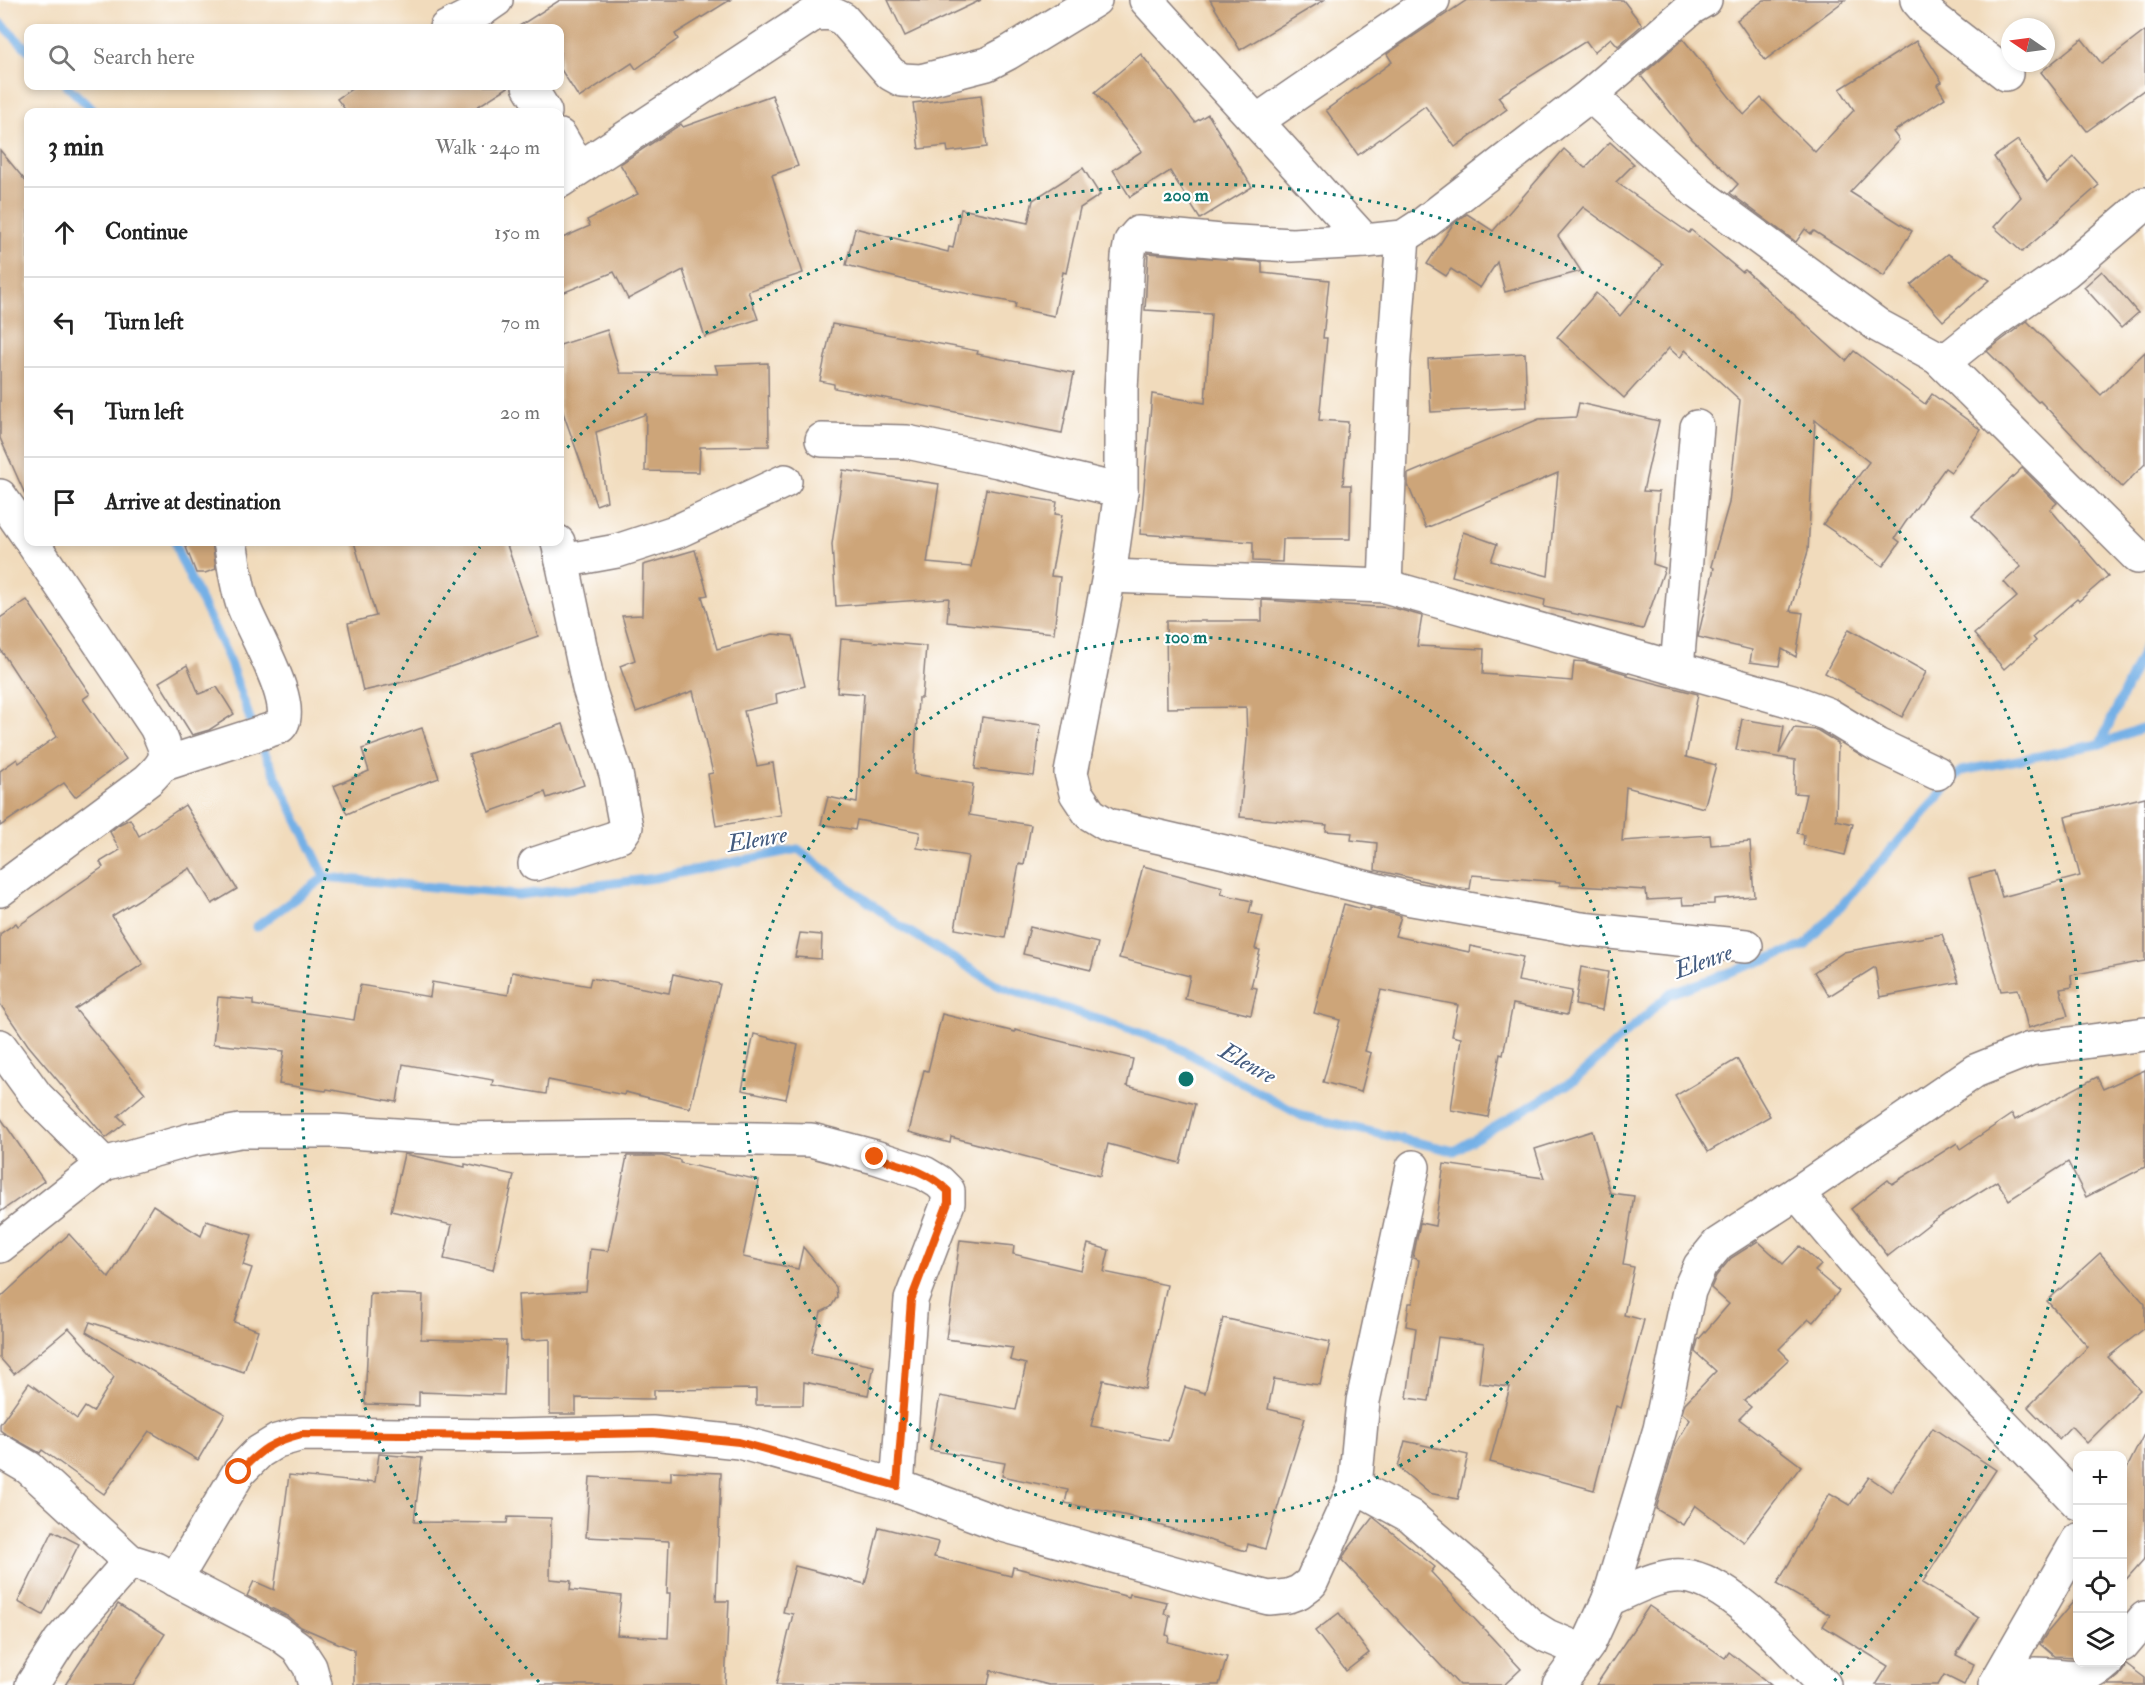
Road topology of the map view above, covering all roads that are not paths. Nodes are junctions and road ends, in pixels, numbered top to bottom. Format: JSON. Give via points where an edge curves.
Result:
{"nodes":[{"id":1,"x":1095,"y":0,"type":"edge"},
{"id":2,"x":1146,"y":0,"type":"edge"},
{"id":3,"x":1433,"y":0,"type":"edge"},
{"id":4,"x":1705,"y":0,"type":"edge"},
{"id":5,"x":1917,"y":0,"type":"edge"},
{"id":6,"x":488,"y":9,"type":"edge"},
{"id":7,"x":455,"y":24,"type":"edge"},
{"id":8,"x":2006,"y":74,"type":"dead end"},
{"id":9,"x":531,"y":90,"type":"edge"},
{"id":10,"x":1590,"y":95,"type":"junction"},
{"id":11,"x":543,"y":108,"type":"edge"},
{"id":12,"x":1257,"y":121,"type":"junction"},
{"id":13,"x":564,"y":153,"type":"edge"},
{"id":14,"x":569,"y":174,"type":"edge"},
{"id":15,"x":2145,"y":204,"type":"edge"},
{"id":16,"x":1403,"y":237,"type":"junction"},
{"id":17,"x":1365,"y":241,"type":"junction"},
{"id":18,"x":1938,"y":358,"type":"junction"},
{"id":19,"x":1697,"y":427,"type":"dead end"},
{"id":20,"x":822,"y":440,"type":"dead end"},
{"id":21,"x":785,"y":481,"type":"dead end"},
{"id":22,"x":1121,"y":491,"type":"junction"},
{"id":23,"x":0,"y":496,"type":"edge"},
{"id":24,"x":24,"y":530,"type":"edge"},
{"id":25,"x":35,"y":546,"type":"edge"},
{"id":26,"x":231,"y":546,"type":"edge"},
{"id":27,"x":560,"y":551,"type":"edge"},
{"id":28,"x":2138,"y":557,"type":"dead end"},
{"id":29,"x":1109,"y":576,"type":"junction"},
{"id":30,"x":1385,"y":586,"type":"junction"},
{"id":31,"x":1677,"y":668,"type":"junction"},
{"id":32,"x":164,"y":764,"type":"junction"},
{"id":33,"x":1937,"y":773,"type":"dead end"},
{"id":34,"x":535,"y":864,"type":"dead end"},
{"id":35,"x":0,"y":890,"type":"edge"},
{"id":36,"x":1746,"y":946,"type":"dead end"},
{"id":37,"x":2145,"y":1034,"type":"edge"},
{"id":38,"x":0,"y":1046,"type":"edge"},
{"id":39,"x":105,"y":1164,"type":"junction"},
{"id":40,"x":1413,"y":1167,"type":"dead end"},
{"id":41,"x":1797,"y":1192,"type":"junction"},
{"id":42,"x":0,"y":1246,"type":"edge"},
{"id":43,"x":0,"y":1451,"type":"edge"},
{"id":44,"x":897,"y":1486,"type":"junction"},
{"id":45,"x":1355,"y":1486,"type":"junction"},
{"id":46,"x":2073,"y":1498,"type":"edge"},
{"id":47,"x":2073,"y":1549,"type":"edge"},
{"id":48,"x":129,"y":1561,"type":"junction"},
{"id":49,"x":175,"y":1580,"type":"junction"},
{"id":50,"x":1609,"y":1599,"type":"junction"},
{"id":51,"x":2145,"y":1618,"type":"edge"},
{"id":52,"x":2127,"y":1639,"type":"edge"},
{"id":53,"x":1583,"y":1651,"type":"junction"},
{"id":54,"x":2102,"y":1667,"type":"edge"},
{"id":55,"x":32,"y":1685,"type":"edge"},
{"id":56,"x":315,"y":1685,"type":"edge"},
{"id":57,"x":1559,"y":1685,"type":"edge"},
{"id":58,"x":1824,"y":1685,"type":"edge"},
{"id":59,"x":1995,"y":1685,"type":"edge"},
{"id":60,"x":2004,"y":1685,"type":"edge"}],
"edges":[{"from":1,"to":14,"type":"street","via":[[987,64],[921,81],[902,80],[891,74],[843,19],[830,13],[814,14]]},
{"from":2,"to":12,"type":"street"},
{"from":3,"to":12,"type":"street"},
{"from":4,"to":10,"type":"street"},
{"from":5,"to":8,"type":"street","via":[[1932,17]]},
{"from":6,"to":7,"type":"street"},
{"from":9,"to":11,"type":"street"},
{"from":10,"to":16,"type":"street"},
{"from":10,"to":18,"type":"street","via":[[1698,193],[1880,326]]},
{"from":12,"to":17,"type":"street"},
{"from":13,"to":14,"type":"street"},
{"from":15,"to":18,"type":"street","via":[[2065,272],[1950,357]]},
{"from":16,"to":17,"type":"street"},
{"from":16,"to":30,"type":"street","via":[[1393,370]]},
{"from":17,"to":22,"type":"street","via":[[1292,244],[1138,232],[1131,241],[1128,257],[1121,390]]},
{"from":18,"to":28,"type":"street"},
{"from":19,"to":31,"type":"street"},
{"from":20,"to":22,"type":"street","via":[[907,442]]},
{"from":21,"to":27,"type":"street","via":[[678,531],[617,551]]},
{"from":22,"to":29,"type":"street"},
{"from":23,"to":24,"type":"street"},
{"from":25,"to":32,"type":"street","via":[[156,727],[166,748]]},
{"from":26,"to":32,"type":"street","via":[[243,604],[282,692],[286,717],[279,727]]},
{"from":27,"to":34,"type":"street","via":[[589,688],[616,774],[626,827],[620,836]]},
{"from":29,"to":30,"type":"street"},
{"from":29,"to":36,"type":"street","via":[[1071,773],[1076,793],[1090,813],[1108,825],[1412,899],[1581,929]]},
{"from":30,"to":31,"type":"street"},
{"from":31,"to":33,"type":"street","via":[[1827,714],[1878,745]]},
{"from":32,"to":35,"type":"street"},
{"from":37,"to":41,"type":"street","via":[[2030,1049],[1975,1071]]},
{"from":38,"to":39,"type":"street","via":[[37,1097]]},
{"from":39,"to":42,"type":"street"},
{"from":39,"to":44,"type":"street","via":[[190,1140],[240,1131],[335,1131],[456,1139],[811,1140],[924,1173],[948,1191],[948,1203],[911,1300]]},
{"from":40,"to":45,"type":"street","via":[[1363,1401]]},
{"from":41,"to":46,"type":"street","via":[[1914,1332]]},
{"from":41,"to":50,"type":"street","via":[[1718,1244],[1700,1266],[1689,1291],[1660,1429]]},
{"from":43,"to":48,"type":"street","via":[[29,1468]]},
{"from":44,"to":45,"type":"street","via":[[1003,1525],[1269,1598],[1288,1596],[1311,1583]]},
{"from":44,"to":49,"type":"street","via":[[739,1442],[652,1433],[302,1434],[277,1441],[239,1472]]},
{"from":45,"to":53,"type":"street","via":[[1410,1516],[1531,1626]]},
{"from":47,"to":59,"type":"street"},
{"from":48,"to":49,"type":"street"},
{"from":48,"to":55,"type":"street","via":[[60,1641]]},
{"from":49,"to":56,"type":"street","via":[[278,1633],[297,1647],[310,1667]]},
{"from":50,"to":53,"type":"street"},
{"from":50,"to":58,"type":"street","via":[[1664,1577],[1683,1575],[1706,1580],[1756,1616]]},
{"from":51,"to":52,"type":"street"},
{"from":53,"to":57,"type":"street"},
{"from":54,"to":60,"type":"street","via":[[2084,1679],[2034,1674]]}]}
